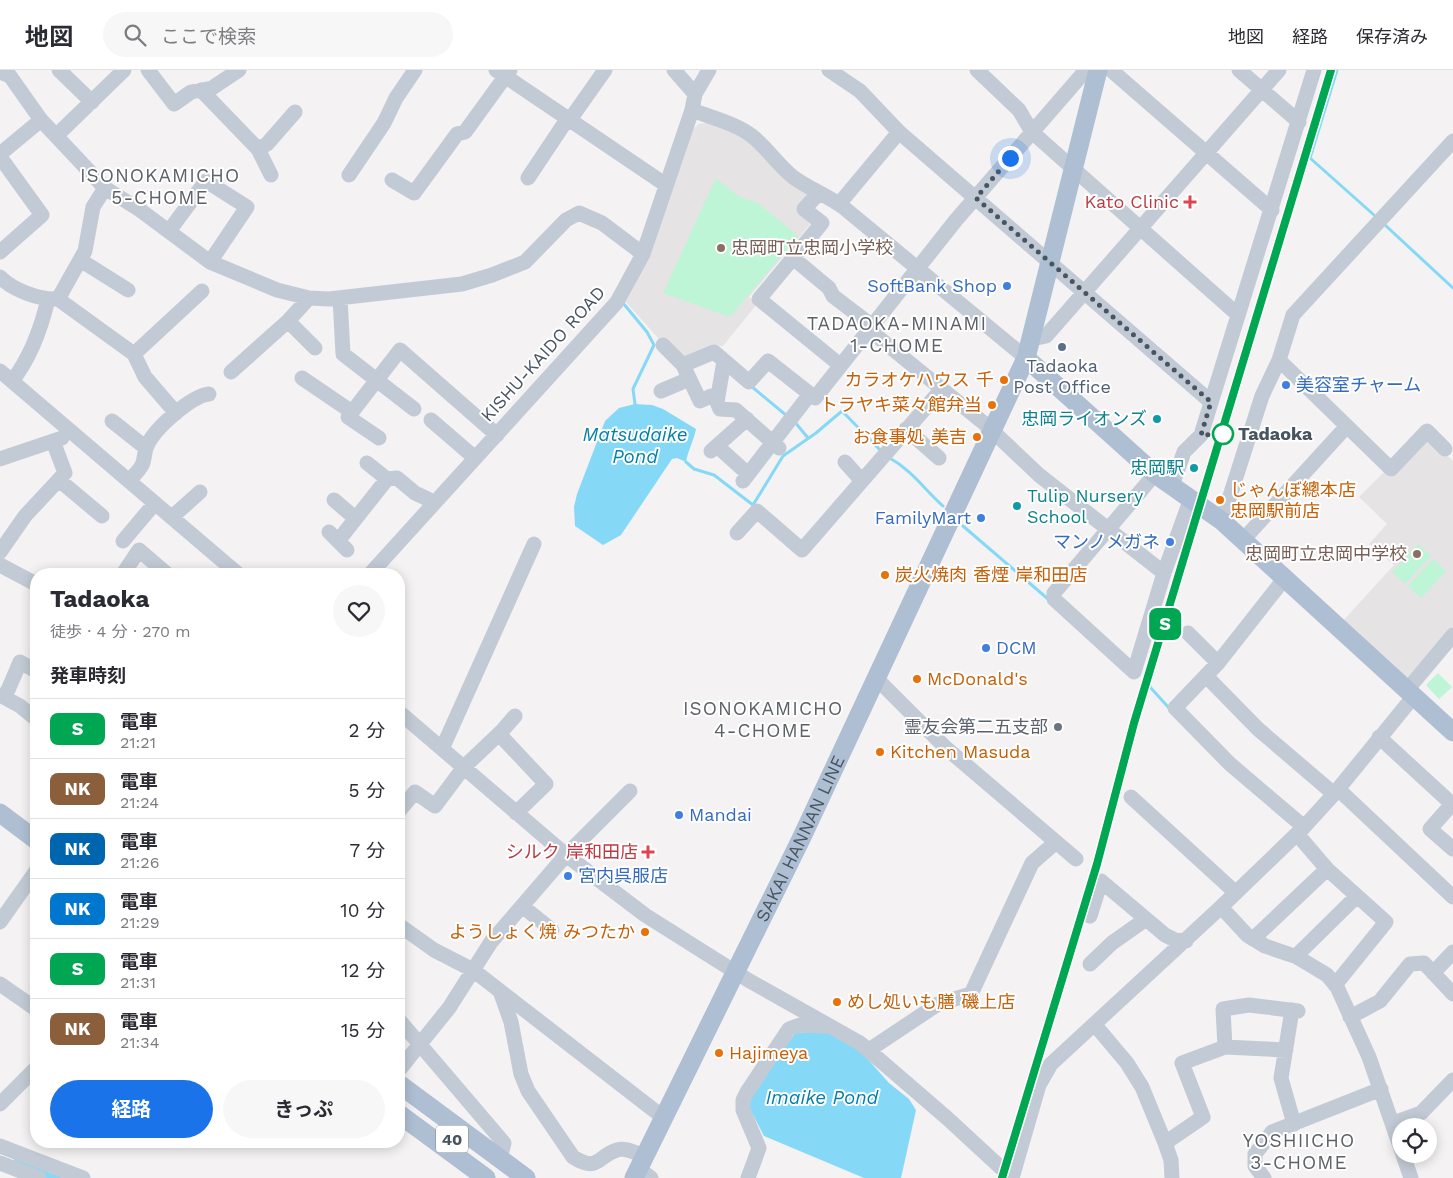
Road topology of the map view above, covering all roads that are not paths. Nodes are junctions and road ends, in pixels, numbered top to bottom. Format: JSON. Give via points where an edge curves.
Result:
{"nodes":[{"id":1,"x":59,"y":70,"type":"edge"},
{"id":2,"x":124,"y":70,"type":"edge"},
{"id":3,"x":239,"y":70,"type":"edge"},
{"id":4,"x":415,"y":70,"type":"edge"},
{"id":5,"x":606,"y":70,"type":"edge"},
{"id":6,"x":674,"y":70,"type":"edge"},
{"id":7,"x":709,"y":70,"type":"edge"},
{"id":8,"x":829,"y":70,"type":"edge"},
{"id":9,"x":977,"y":70,"type":"edge"},
{"id":10,"x":1086,"y":70,"type":"edge"},
{"id":11,"x":1098,"y":70,"type":"edge"},
{"id":12,"x":1111,"y":70,"type":"edge"},
{"id":13,"x":1239,"y":70,"type":"edge"},
{"id":14,"x":1279,"y":70,"type":"edge"},
{"id":15,"x":1314,"y":70,"type":"edge"},
{"id":16,"x":0,"y":72,"type":"edge"},
{"id":17,"x":156,"y":72,"type":"edge"},
{"id":18,"x":504,"y":72,"type":"edge"},
{"id":19,"x":201,"y":90,"type":"junction"},
{"id":20,"x":1260,"y":90,"type":"junction"},
{"id":21,"x":695,"y":94,"type":"junction"},
{"id":22,"x":92,"y":102,"type":"junction"},
{"id":23,"x":692,"y":110,"type":"junction"},
{"id":24,"x":295,"y":112,"type":"dead end"},
{"id":25,"x":41,"y":120,"type":"junction"},
{"id":26,"x":570,"y":121,"type":"junction"},
{"id":27,"x":1300,"y":122,"type":"junction"},
{"id":28,"x":899,"y":132,"type":"junction"},
{"id":29,"x":1032,"y":132,"type":"junction"},
{"id":30,"x":56,"y":136,"type":"junction"},
{"id":31,"x":1453,"y":141,"type":"edge"},
{"id":32,"x":258,"y":149,"type":"junction"},
{"id":33,"x":1208,"y":154,"type":"junction"},
{"id":34,"x":0,"y":155,"type":"edge"},
{"id":35,"x":1074,"y":168,"type":"junction"},
{"id":36,"x":270,"y":175,"type":"dead end"},
{"id":37,"x":349,"y":175,"type":"dead end"},
{"id":38,"x":528,"y":178,"type":"dead end"},
{"id":39,"x":392,"y":180,"type":"dead end"},
{"id":40,"x":666,"y":185,"type":"junction"},
{"id":41,"x":105,"y":188,"type":"junction"},
{"id":42,"x":819,"y":192,"type":"junction"},
{"id":43,"x":976,"y":198,"type":"junction"},
{"id":44,"x":839,"y":204,"type":"junction"},
{"id":45,"x":1272,"y":210,"type":"junction"},
{"id":46,"x":1141,"y":227,"type":"junction"},
{"id":47,"x":169,"y":231,"type":"junction"},
{"id":48,"x":0,"y":252,"type":"edge"},
{"id":49,"x":643,"y":254,"type":"junction"},
{"id":50,"x":793,"y":258,"type":"junction"},
{"id":51,"x":80,"y":260,"type":"junction"},
{"id":52,"x":210,"y":262,"type":"junction"},
{"id":53,"x":1051,"y":263,"type":"junction"},
{"id":54,"x":918,"y":267,"type":"junction"},
{"id":55,"x":0,"y":277,"type":"edge"},
{"id":56,"x":128,"y":290,"type":"dead end"},
{"id":57,"x":202,"y":290,"type":"dead end"},
{"id":58,"x":1084,"y":293,"type":"junction"},
{"id":59,"x":309,"y":298,"type":"junction"},
{"id":60,"x":340,"y":298,"type":"junction"},
{"id":61,"x":53,"y":299,"type":"junction"},
{"id":62,"x":1237,"y":314,"type":"junction"},
{"id":63,"x":288,"y":321,"type":"junction"},
{"id":64,"x":870,"y":327,"type":"junction"},
{"id":65,"x":1032,"y":339,"type":"junction"},
{"id":66,"x":663,"y":346,"type":"dead end"},
{"id":67,"x":315,"y":348,"type":"dead end"},
{"id":68,"x":134,"y":354,"type":"junction"},
{"id":69,"x":1026,"y":358,"type":"junction"},
{"id":70,"x":1280,"y":360,"type":"junction"},
{"id":71,"x":724,"y":362,"type":"junction"},
{"id":72,"x":840,"y":365,"type":"junction"},
{"id":73,"x":231,"y":372,"type":"dead end"},
{"id":74,"x":686,"y":372,"type":"junction"},
{"id":75,"x":6,"y":376,"type":"edge"},
{"id":76,"x":302,"y":378,"type":"dead end"},
{"id":77,"x":377,"y":380,"type":"junction"},
{"id":78,"x":941,"y":390,"type":"junction"},
{"id":79,"x":661,"y":391,"type":"dead end"},
{"id":80,"x":209,"y":394,"type":"dead end"},
{"id":81,"x":810,"y":394,"type":"junction"},
{"id":82,"x":717,"y":397,"type":"junction"},
{"id":83,"x":1211,"y":402,"type":"junction"},
{"id":84,"x":414,"y":409,"type":"dead end"},
{"id":85,"x":352,"y":412,"type":"junction"},
{"id":86,"x":176,"y":413,"type":"junction"},
{"id":87,"x":747,"y":419,"type":"junction"},
{"id":88,"x":431,"y":420,"type":"dead end"},
{"id":89,"x":112,"y":421,"type":"dead end"},
{"id":90,"x":1347,"y":426,"type":"junction"},
{"id":91,"x":906,"y":429,"type":"junction"},
{"id":92,"x":71,"y":430,"type":"junction"},
{"id":93,"x":992,"y":433,"type":"junction"},
{"id":94,"x":497,"y":435,"type":"junction"},
{"id":95,"x":379,"y":438,"type":"dead end"},
{"id":96,"x":53,"y":441,"type":"junction"},
{"id":97,"x":147,"y":445,"type":"junction"},
{"id":98,"x":776,"y":445,"type":"junction"},
{"id":99,"x":1450,"y":448,"type":"edge"},
{"id":100,"x":476,"y":458,"type":"junction"},
{"id":101,"x":939,"y":458,"type":"dead end"},
{"id":102,"x":0,"y":460,"type":"edge"},
{"id":103,"x":845,"y":462,"type":"dead end"},
{"id":104,"x":366,"y":464,"type":"dead end"},
{"id":105,"x":1155,"y":474,"type":"junction"},
{"id":106,"x":387,"y":479,"type":"junction"},
{"id":107,"x":59,"y":480,"type":"junction"},
{"id":108,"x":862,"y":480,"type":"junction"},
{"id":109,"x":129,"y":481,"type":"junction"},
{"id":110,"x":1172,"y":486,"type":"junction"},
{"id":111,"x":200,"y":492,"type":"dead end"},
{"id":112,"x":1191,"y":498,"type":"junction"},
{"id":113,"x":334,"y":500,"type":"dead end"},
{"id":114,"x":434,"y":502,"type":"junction"},
{"id":115,"x":155,"y":503,"type":"junction"},
{"id":116,"x":102,"y":516,"type":"dead end"},
{"id":117,"x":172,"y":517,"type":"junction"},
{"id":118,"x":356,"y":518,"type":"junction"},
{"id":119,"x":1222,"y":521,"type":"junction"},
{"id":120,"x":1107,"y":531,"type":"junction"},
{"id":121,"x":737,"y":533,"type":"dead end"},
{"id":122,"x":1243,"y":540,"type":"junction"},
{"id":123,"x":123,"y":541,"type":"dead end"},
{"id":124,"x":338,"y":541,"type":"dead end"},
{"id":125,"x":534,"y":544,"type":"dead end"},
{"id":126,"x":0,"y":552,"type":"edge"},
{"id":127,"x":0,"y":566,"type":"edge"},
{"id":128,"x":127,"y":568,"type":"edge"},
{"id":129,"x":160,"y":568,"type":"edge"},
{"id":130,"x":231,"y":568,"type":"edge"},
{"id":131,"x":375,"y":568,"type":"edge"},
{"id":132,"x":1164,"y":573,"type":"junction"},
{"id":133,"x":1284,"y":579,"type":"junction"},
{"id":134,"x":30,"y":581,"type":"edge"},
{"id":135,"x":1188,"y":634,"type":"dead end"},
{"id":136,"x":1453,"y":635,"type":"edge"},
{"id":137,"x":1218,"y":663,"type":"junction"},
{"id":138,"x":30,"y":668,"type":"edge"},
{"id":139,"x":1206,"y":676,"type":"junction"},
{"id":140,"x":876,"y":678,"type":"junction"},
{"id":141,"x":1411,"y":693,"type":"junction"},
{"id":142,"x":3,"y":696,"type":"edge"},
{"id":143,"x":30,"y":715,"type":"edge"},
{"id":144,"x":515,"y":716,"type":"dead end"},
{"id":145,"x":405,"y":717,"type":"edge"},
{"id":146,"x":1453,"y":732,"type":"edge"},
{"id":147,"x":499,"y":734,"type":"junction"},
{"id":148,"x":1379,"y":737,"type":"junction"},
{"id":149,"x":442,"y":749,"type":"junction"},
{"id":150,"x":464,"y":767,"type":"junction"},
{"id":151,"x":630,"y":791,"type":"dead end"},
{"id":152,"x":1336,"y":792,"type":"junction"},
{"id":153,"x":1131,"y":797,"type":"dead end"},
{"id":154,"x":405,"y":799,"type":"edge"},
{"id":155,"x":1452,"y":804,"type":"edge"},
{"id":156,"x":0,"y":813,"type":"edge"},
{"id":157,"x":516,"y":813,"type":"junction"},
{"id":158,"x":1301,"y":830,"type":"junction"},
{"id":159,"x":30,"y":836,"type":"edge"},
{"id":160,"x":1056,"y":842,"type":"junction"},
{"id":161,"x":1453,"y":849,"type":"edge"},
{"id":162,"x":566,"y":855,"type":"junction"},
{"id":163,"x":1076,"y":859,"type":"dead end"},
{"id":164,"x":1327,"y":869,"type":"junction"},
{"id":165,"x":30,"y":880,"type":"edge"},
{"id":166,"x":1236,"y":893,"type":"junction"},
{"id":167,"x":1357,"y":896,"type":"junction"},
{"id":168,"x":1453,"y":897,"type":"edge"},
{"id":169,"x":522,"y":906,"type":"junction"},
{"id":170,"x":1221,"y":907,"type":"junction"},
{"id":171,"x":1090,"y":916,"type":"dead end"},
{"id":172,"x":1146,"y":919,"type":"junction"},
{"id":173,"x":0,"y":922,"type":"edge"},
{"id":174,"x":405,"y":928,"type":"edge"},
{"id":175,"x":552,"y":930,"type":"dead end"},
{"id":176,"x":1253,"y":939,"type":"junction"},
{"id":177,"x":1186,"y":941,"type":"junction"},
{"id":178,"x":1453,"y":952,"type":"edge"},
{"id":179,"x":1296,"y":956,"type":"junction"},
{"id":180,"x":1090,"y":964,"type":"dead end"},
{"id":181,"x":473,"y":970,"type":"junction"},
{"id":182,"x":737,"y":972,"type":"junction"},
{"id":183,"x":1434,"y":973,"type":"junction"},
{"id":184,"x":0,"y":984,"type":"edge"},
{"id":185,"x":1335,"y":984,"type":"junction"},
{"id":186,"x":500,"y":991,"type":"junction"},
{"id":187,"x":1453,"y":994,"type":"edge"},
{"id":188,"x":30,"y":1005,"type":"edge"},
{"id":189,"x":1350,"y":1017,"type":"junction"},
{"id":190,"x":1094,"y":1025,"type":"junction"},
{"id":191,"x":828,"y":1026,"type":"junction"},
{"id":192,"x":405,"y":1027,"type":"edge"},
{"id":193,"x":420,"y":1044,"type":"junction"},
{"id":194,"x":1225,"y":1047,"type":"junction"},
{"id":195,"x":869,"y":1050,"type":"junction"},
{"id":196,"x":1286,"y":1050,"type":"junction"},
{"id":197,"x":405,"y":1063,"type":"edge"},
{"id":198,"x":30,"y":1074,"type":"edge"},
{"id":199,"x":1453,"y":1080,"type":"edge"},
{"id":200,"x":405,"y":1088,"type":"edge"},
{"id":201,"x":1381,"y":1089,"type":"junction"},
{"id":202,"x":405,"y":1103,"type":"edge"},
{"id":203,"x":0,"y":1104,"type":"edge"},
{"id":204,"x":405,"y":1118,"type":"edge"},
{"id":205,"x":664,"y":1118,"type":"junction"},
{"id":206,"x":1409,"y":1118,"type":"edge"},
{"id":207,"x":1392,"y":1120,"type":"edge"},
{"id":208,"x":1294,"y":1124,"type":"junction"},
{"id":209,"x":405,"y":1134,"type":"edge"},
{"id":210,"x":1165,"y":1143,"type":"junction"},
{"id":211,"x":0,"y":1146,"type":"edge"},
{"id":212,"x":500,"y":1159,"type":"junction"},
{"id":213,"x":0,"y":1163,"type":"edge"},
{"id":214,"x":1405,"y":1163,"type":"edge"},
{"id":215,"x":642,"y":1170,"type":"edge"},
{"id":216,"x":39,"y":1178,"type":"edge"},
{"id":217,"x":83,"y":1178,"type":"edge"},
{"id":218,"x":464,"y":1178,"type":"edge"},
{"id":219,"x":486,"y":1178,"type":"edge"},
{"id":220,"x":505,"y":1178,"type":"edge"},
{"id":221,"x":526,"y":1178,"type":"edge"},
{"id":222,"x":748,"y":1178,"type":"edge"},
{"id":223,"x":1012,"y":1178,"type":"edge"},
{"id":224,"x":1172,"y":1178,"type":"edge"},
{"id":225,"x":1264,"y":1178,"type":"edge"},
{"id":226,"x":1411,"y":1178,"type":"edge"}],
"edges":[{"from":1,"to":22,"type":"street"},
{"from":2,"to":22,"type":"street"},
{"from":3,"to":19,"type":"street","via":[[212,88]]},
{"from":4,"to":37,"type":"street"},
{"from":5,"to":26,"type":"street"},
{"from":6,"to":21,"type":"street"},
{"from":7,"to":21,"type":"street","name":"KISHU-KAIDO ROAD"},
{"from":8,"to":28,"type":"street","via":[[860,90]]},
{"from":9,"to":29,"type":"street","via":[[1019,110]]},
{"from":10,"to":29,"type":"street"},
{"from":11,"to":35,"type":"main road","name":"SAKAI HANNAN LINE"},
{"from":12,"to":33,"type":"street"},
{"from":13,"to":20,"type":"street"},
{"from":14,"to":20,"type":"street"},
{"from":15,"to":27,"type":"street"},
{"from":16,"to":25,"type":"street","via":[[10,76]]},
{"from":17,"to":19,"type":"street","via":[[174,104],[190,92]]},
{"from":18,"to":26,"type":"street"},
{"from":18,"to":39,"type":"street","via":[[465,132],[457,134],[414,193]]},
{"from":19,"to":32,"type":"street"},
{"from":20,"to":27,"type":"street"},
{"from":20,"to":33,"type":"street"},
{"from":21,"to":23,"type":"street","name":"KISHU-KAIDO ROAD"},
{"from":22,"to":30,"type":"street"},
{"from":23,"to":40,"type":"street","name":"KISHU-KAIDO ROAD"},
{"from":23,"to":42,"type":"street","via":[[751,135],[791,176]]},
{"from":24,"to":32,"type":"street","via":[[267,144]]},
{"from":25,"to":30,"type":"street"},
{"from":25,"to":34,"type":"street"},
{"from":26,"to":38,"type":"street","via":[[564,124]]},
{"from":26,"to":40,"type":"street"},
{"from":27,"to":45,"type":"street"},
{"from":28,"to":43,"type":"street"},
{"from":28,"to":44,"type":"street"},
{"from":29,"to":35,"type":"street"},
{"from":29,"to":43,"type":"street"},
{"from":30,"to":41,"type":"street"},
{"from":31,"to":70,"type":"street","via":[[1299,306],[1290,323]]},
{"from":32,"to":36,"type":"street"},
{"from":33,"to":45,"type":"street"},
{"from":33,"to":46,"type":"street"},
{"from":34,"to":48,"type":"street","via":[[42,215]]},
{"from":35,"to":46,"type":"street"},
{"from":35,"to":53,"type":"main road","name":"SAKAI HANNAN LINE"},
{"from":40,"to":49,"type":"street","name":"KISHU-KAIDO ROAD"},
{"from":41,"to":47,"type":"street"},
{"from":41,"to":51,"type":"street","via":[[93,207],[85,251]]},
{"from":42,"to":44,"type":"street"},
{"from":42,"to":50,"type":"street","via":[[804,209],[822,223]]},
{"from":43,"to":53,"type":"street"},
{"from":43,"to":54,"type":"street"},
{"from":44,"to":54,"type":"street"},
{"from":45,"to":62,"type":"street"},
{"from":46,"to":58,"type":"street"},
{"from":46,"to":62,"type":"street"},
{"from":47,"to":52,"type":"street"},
{"from":47,"to":52,"type":"street","via":[[206,181],[247,207]]},
{"from":49,"to":60,"type":"street","via":[[602,224],[579,213],[566,220],[524,262],[492,274],[462,284]]},
{"from":49,"to":94,"type":"street","name":"KISHU-KAIDO ROAD","via":[[617,302]]},
{"from":50,"to":64,"type":"street"},
{"from":50,"to":72,"type":"street","via":[[758,298]]},
{"from":51,"to":56,"type":"street"},
{"from":51,"to":61,"type":"street"},
{"from":52,"to":59,"type":"street","via":[[277,290]]},
{"from":53,"to":58,"type":"street"},
{"from":53,"to":65,"type":"main road","name":"SAKAI HANNAN LINE"},
{"from":54,"to":64,"type":"street"},
{"from":54,"to":69,"type":"street"},
{"from":55,"to":61,"type":"street","via":[[15,288]]},
{"from":57,"to":68,"type":"street"},
{"from":58,"to":65,"type":"street","via":[[1046,336]]},
{"from":58,"to":83,"type":"street"},
{"from":59,"to":60,"type":"street"},
{"from":59,"to":63,"type":"street"},
{"from":60,"to":77,"type":"street","via":[[343,354]]},
{"from":61,"to":68,"type":"street"},
{"from":61,"to":75,"type":"street","via":[[21,369]]},
{"from":62,"to":83,"type":"street"},
{"from":63,"to":67,"type":"street"},
{"from":63,"to":73,"type":"street"},
{"from":64,"to":72,"type":"street"},
{"from":64,"to":78,"type":"street"},
{"from":65,"to":69,"type":"main road","name":"SAKAI HANNAN LINE"},
{"from":66,"to":74,"type":"street"},
{"from":68,"to":86,"type":"street","via":[[145,377]]},
{"from":69,"to":93,"type":"main road","name":"SAKAI HANNAN LINE"},
{"from":69,"to":105,"type":"main road"},
{"from":70,"to":90,"type":"street"},
{"from":70,"to":119,"type":"street","via":[[1262,396]]},
{"from":71,"to":74,"type":"street","via":[[714,352]]},
{"from":71,"to":81,"type":"street","via":[[749,382],[768,361]]},
{"from":71,"to":82,"type":"street"},
{"from":72,"to":81,"type":"street","via":[[815,398]]},
{"from":74,"to":79,"type":"street"},
{"from":74,"to":82,"type":"street","via":[[700,400]]},
{"from":75,"to":92,"type":"street"},
{"from":76,"to":85,"type":"street"},
{"from":77,"to":84,"type":"street"},
{"from":77,"to":85,"type":"street"},
{"from":77,"to":94,"type":"street","via":[[400,350]]},
{"from":78,"to":91,"type":"street"},
{"from":78,"to":93,"type":"street"},
{"from":80,"to":86,"type":"street","via":[[199,395]]},
{"from":81,"to":98,"type":"street"},
{"from":82,"to":87,"type":"street","via":[[720,409],[736,410]]},
{"from":83,"to":110,"type":"street","via":[[1201,435],[1184,452]]},
{"from":85,"to":95,"type":"street","via":[[348,417]]},
{"from":86,"to":97,"type":"street"},
{"from":87,"to":98,"type":"street"},
{"from":87,"to":98,"type":"street","via":[[714,448],[745,477]]},
{"from":88,"to":100,"type":"street"},
{"from":89,"to":97,"type":"street","via":[[141,444]]},
{"from":90,"to":99,"type":"street","via":[[1391,469],[1426,431]]},
{"from":90,"to":122,"type":"street"},
{"from":91,"to":101,"type":"street"},
{"from":91,"to":108,"type":"street"},
{"from":92,"to":96,"type":"street"},
{"from":92,"to":109,"type":"street"},
{"from":93,"to":120,"type":"street"},
{"from":93,"to":140,"type":"main road","name":"SAKAI HANNAN LINE"},
{"from":94,"to":100,"type":"street","name":"KISHU-KAIDO ROAD"},
{"from":96,"to":102,"type":"street"},
{"from":96,"to":107,"type":"street","via":[[65,473]]},
{"from":97,"to":109,"type":"street","via":[[142,466]]},
{"from":100,"to":114,"type":"street","name":"KISHU-KAIDO ROAD"},
{"from":103,"to":108,"type":"street"},
{"from":104,"to":106,"type":"street"},
{"from":105,"to":110,"type":"main road"},
{"from":105,"to":120,"type":"street"},
{"from":106,"to":114,"type":"street","via":[[397,478]]},
{"from":106,"to":118,"type":"street"},
{"from":107,"to":116,"type":"street"},
{"from":107,"to":126,"type":"street","via":[[25,516]]},
{"from":108,"to":121,"type":"street","via":[[802,550],[757,511]]},
{"from":109,"to":115,"type":"street"},
{"from":110,"to":112,"type":"main road"},
{"from":111,"to":117,"type":"street"},
{"from":112,"to":119,"type":"main road"},
{"from":112,"to":132,"type":"street"},
{"from":113,"to":118,"type":"street"},
{"from":114,"to":131,"type":"street","name":"KISHU-KAIDO ROAD"},
{"from":115,"to":117,"type":"street"},
{"from":115,"to":123,"type":"street"},
{"from":117,"to":130,"type":"street"},
{"from":118,"to":124,"type":"street"},
{"from":119,"to":122,"type":"main road"},
{"from":120,"to":132,"type":"street"},
{"from":120,"to":132,"type":"street","via":[[1054,593],[1054,599],[1134,672]]},
{"from":122,"to":133,"type":"main road"},
{"from":125,"to":149,"type":"street"},
{"from":127,"to":134,"type":"street"},
{"from":128,"to":129,"type":"street","via":[[140,550]]},
{"from":133,"to":137,"type":"street"},
{"from":133,"to":141,"type":"main road"},
{"from":135,"to":137,"type":"street"},
{"from":136,"to":141,"type":"street"},
{"from":137,"to":139,"type":"street"},
{"from":138,"to":142,"type":"street","via":[[20,662]]},
{"from":139,"to":152,"type":"street","via":[[1258,729]]},
{"from":139,"to":158,"type":"street","via":[[1175,708]]},
{"from":140,"to":160,"type":"street","via":[[946,748]]},
{"from":140,"to":182,"type":"main road","name":"SAKAI HANNAN LINE"},
{"from":141,"to":146,"type":"main road"},
{"from":141,"to":148,"type":"street"},
{"from":142,"to":143,"type":"street"},
{"from":144,"to":147,"type":"street"},
{"from":145,"to":149,"type":"street"},
{"from":147,"to":150,"type":"street"},
{"from":147,"to":157,"type":"street","via":[[546,784]]},
{"from":148,"to":152,"type":"street"},
{"from":148,"to":155,"type":"street"},
{"from":149,"to":150,"type":"street"},
{"from":150,"to":154,"type":"street","via":[[435,806],[411,787]]},
{"from":150,"to":157,"type":"street"},
{"from":151,"to":162,"type":"street"},
{"from":152,"to":158,"type":"street"},
{"from":152,"to":168,"type":"street"},
{"from":153,"to":166,"type":"street"},
{"from":155,"to":161,"type":"street","via":[[1430,829]]},
{"from":156,"to":159,"type":"main road"},
{"from":157,"to":162,"type":"street"},
{"from":158,"to":164,"type":"street"},
{"from":158,"to":166,"type":"street"},
{"from":160,"to":163,"type":"street"},
{"from":160,"to":195,"type":"street","via":[[1032,863],[971,994],[938,1004]]},
{"from":162,"to":169,"type":"street"},
{"from":162,"to":182,"type":"street","via":[[645,915]]},
{"from":164,"to":167,"type":"street"},
{"from":164,"to":176,"type":"street"},
{"from":165,"to":173,"type":"street"},
{"from":166,"to":170,"type":"street"},
{"from":167,"to":179,"type":"street"},
{"from":167,"to":185,"type":"street","via":[[1386,922]]},
{"from":169,"to":175,"type":"street"},
{"from":169,"to":181,"type":"street","via":[[491,942]]},
{"from":170,"to":176,"type":"street"},
{"from":170,"to":177,"type":"street"},
{"from":171,"to":172,"type":"street","via":[[1101,881]]},
{"from":172,"to":177,"type":"street","via":[[1170,938]]},
{"from":172,"to":180,"type":"street","via":[[1112,943]]},
{"from":174,"to":181,"type":"street","via":[[434,950]]},
{"from":176,"to":179,"type":"street"},
{"from":177,"to":190,"type":"street"},
{"from":178,"to":183,"type":"street"},
{"from":179,"to":185,"type":"street","via":[[1327,975]]},
{"from":181,"to":186,"type":"street"},
{"from":181,"to":193,"type":"street","via":[[449,1008]]},
{"from":182,"to":191,"type":"street"},
{"from":182,"to":205,"type":"main road","name":"SAKAI HANNAN LINE"},
{"from":183,"to":187,"type":"street"},
{"from":183,"to":189,"type":"street","via":[[1424,963],[1410,964],[1380,1001]]},
{"from":184,"to":188,"type":"street"},
{"from":185,"to":189,"type":"street"},
{"from":186,"to":205,"type":"street"},
{"from":186,"to":215,"type":"street","via":[[528,1091],[573,1156],[582,1162],[594,1163],[625,1149]]},
{"from":189,"to":201,"type":"street"},
{"from":190,"to":210,"type":"street","via":[[1127,1063],[1142,1087]]},
{"from":190,"to":223,"type":"street","via":[[1051,1064],[1039,1085]]},
{"from":191,"to":195,"type":"street"},
{"from":191,"to":222,"type":"street","via":[[800,1025],[789,1029],[747,1092],[743,1110],[759,1148]]},
{"from":192,"to":193,"type":"street"},
{"from":193,"to":197,"type":"street"},
{"from":193,"to":212,"type":"street","via":[[504,1143]]},
{"from":194,"to":196,"type":"street"},
{"from":194,"to":196,"type":"street","via":[[1223,1009],[1249,1005],[1295,1011]]},
{"from":194,"to":210,"type":"street","via":[[1182,1063],[1203,1117]]},
{"from":195,"to":223,"type":"street"},
{"from":196,"to":208,"type":"street","via":[[1281,1078]]},
{"from":198,"to":203,"type":"street"},
{"from":199,"to":206,"type":"street","via":[[1421,1114]]},
{"from":200,"to":212,"type":"main road"},
{"from":201,"to":207,"type":"street"},
{"from":201,"to":208,"type":"street"},
{"from":202,"to":220,"type":"main road","number":"40"},
{"from":204,"to":219,"type":"main road","number":"40"},
{"from":205,"to":215,"type":"main road","name":"SAKAI HANNAN LINE"},
{"from":208,"to":225,"type":"street","via":[[1272,1132],[1255,1154],[1255,1166]]},
{"from":209,"to":218,"type":"main road"},
{"from":210,"to":224,"type":"street","via":[[1171,1160]]},
{"from":211,"to":217,"type":"street"},
{"from":212,"to":221,"type":"main road"},
{"from":213,"to":216,"type":"street"},
{"from":214,"to":226,"type":"street"}]}
